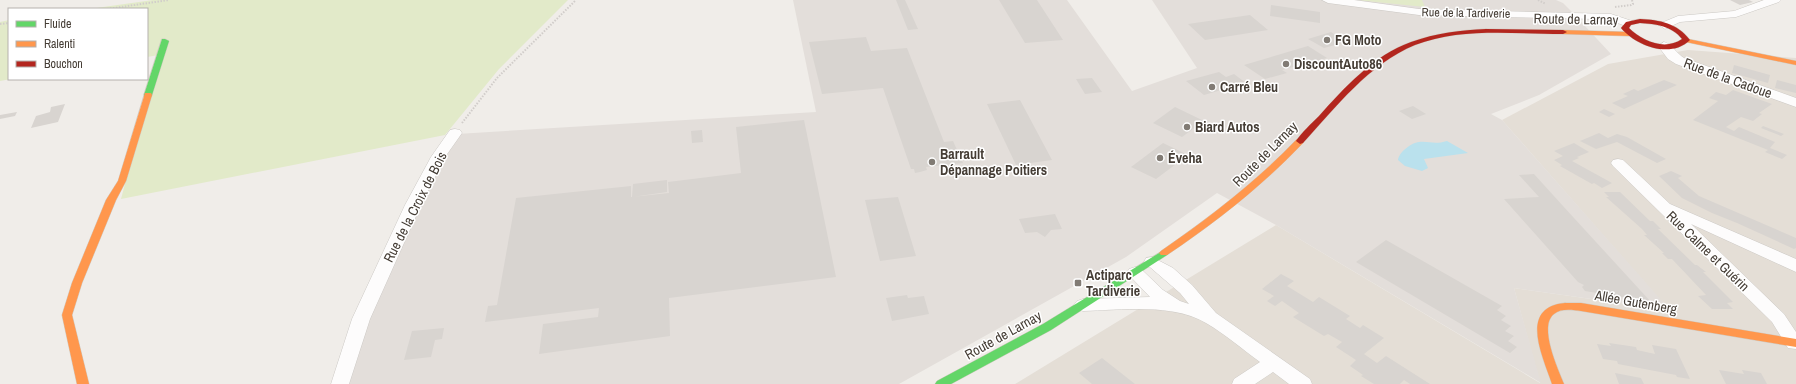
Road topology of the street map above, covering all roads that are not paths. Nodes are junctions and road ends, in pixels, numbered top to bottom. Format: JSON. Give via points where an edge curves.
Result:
{"nodes":[{"id":1,"x":1328,"y":0,"type":"edge"},
{"id":2,"x":1775,"y":0,"type":"edge"},
{"id":3,"x":1665,"y":25,"type":"junction"},
{"id":4,"x":1629,"y":28,"type":"junction"},
{"id":5,"x":1686,"y":40,"type":"junction"},
{"id":6,"x":164,"y":41,"type":"dead end"},
{"id":7,"x":1664,"y":46,"type":"junction"},
{"id":8,"x":1796,"y":63,"type":"edge"},
{"id":9,"x":1796,"y":103,"type":"edge"},
{"id":10,"x":455,"y":133,"type":"road end"},
{"id":11,"x":1618,"y":163,"type":"dead end"},
{"id":12,"x":1660,"y":205,"type":"junction"},
{"id":13,"x":1152,"y":262,"type":"junction"},
{"id":14,"x":1796,"y":266,"type":"edge"},
{"id":15,"x":1135,"y":274,"type":"junction"},
{"id":16,"x":1083,"y":305,"type":"junction"},
{"id":17,"x":1174,"y":305,"type":"junction"},
{"id":18,"x":1210,"y":317,"type":"junction"},
{"id":19,"x":1795,"y":343,"type":"edge"},
{"id":20,"x":1273,"y":363,"type":"junction"},
{"id":21,"x":83,"y":384,"type":"edge"},
{"id":22,"x":340,"y":384,"type":"edge"},
{"id":23,"x":941,"y":384,"type":"edge"},
{"id":24,"x":1241,"y":384,"type":"edge"},
{"id":25,"x":1303,"y":384,"type":"edge"},
{"id":26,"x":1558,"y":384,"type":"edge"}],
"edges":[{"from":1,"to":4,"type":"street","name":"Rue de la Tardiverie","via":[[1419,12],[1595,16],[1611,18]]},
{"from":2,"to":3,"type":"street","via":[[1736,14],[1678,19]]},
{"from":3,"to":4,"type":"street","name":"Route de Larnay","via":[[1640,21]]},
{"from":3,"to":5,"type":"street","via":[[1680,33]]},
{"from":4,"to":7,"type":"street","via":[[1644,42]]},
{"from":4,"to":13,"type":"street","name":"Route de Larnay","via":[[1479,32],[1439,37],[1415,43],[1393,53],[1345,94],[1240,198]]},
{"from":5,"to":7,"type":"street","via":[[1680,46]]},
{"from":5,"to":8,"type":"street"},
{"from":6,"to":21,"type":"street","via":[[122,181],[111,200],[77,283],[67,315]]},
{"from":7,"to":9,"type":"street","name":"Rue de la Cadoue","via":[[1672,56],[1685,64]]},
{"from":10,"to":22,"type":"street","name":"Rue de la Croix de Bois","via":[[438,157],[413,205],[361,319]]},
{"from":11,"to":12,"type":"street","name":"Rue Calme et Guérin"},
{"from":12,"to":14,"type":"street"},
{"from":12,"to":19,"type":"street","name":"Rue Calme et Guérin","via":[[1778,318]]},
{"from":13,"to":15,"type":"street","name":"Route de Larnay"},
{"from":13,"to":18,"type":"street","via":[[1180,283]]},
{"from":15,"to":16,"type":"street","name":"Route de Larnay"},
{"from":15,"to":17,"type":"street"},
{"from":16,"to":17,"type":"street"},
{"from":16,"to":23,"type":"street","name":"Route de Larnay","via":[[1014,347]]},
{"from":17,"to":18,"type":"street"},
{"from":18,"to":20,"type":"street"},
{"from":19,"to":26,"type":"street","name":"Allée Gutenberg","via":[[1581,307],[1563,307],[1548,312],[1542,320],[1541,330]]},
{"from":20,"to":24,"type":"street"},
{"from":20,"to":25,"type":"street"}]}
